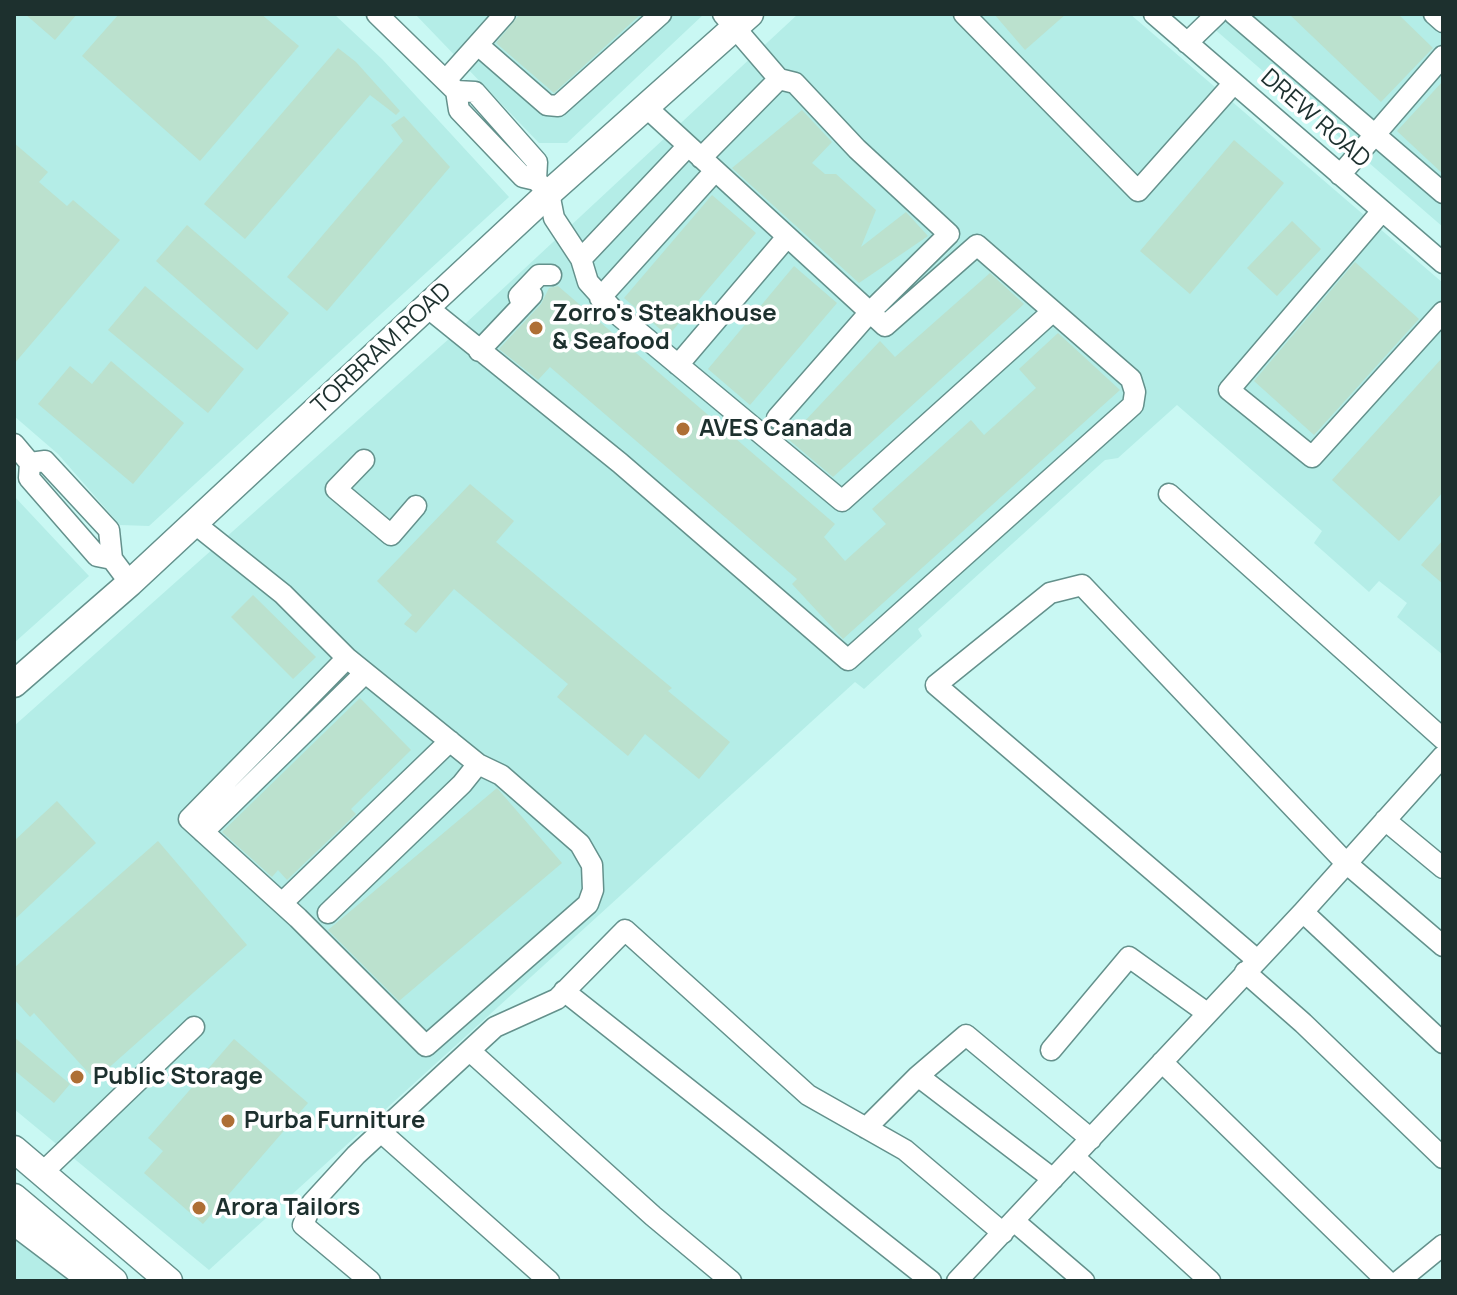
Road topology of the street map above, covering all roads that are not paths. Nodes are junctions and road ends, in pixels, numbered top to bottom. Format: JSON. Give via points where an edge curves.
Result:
{"nodes":[{"id":1,"x":505,"y":14,"type":"edge"},
{"id":2,"x":661,"y":14,"type":"edge"},
{"id":3,"x":964,"y":14,"type":"edge"},
{"id":4,"x":1154,"y":14,"type":"edge"},
{"id":5,"x":1217,"y":14,"type":"edge"},
{"id":6,"x":1234,"y":14,"type":"edge"},
{"id":7,"x":1434,"y":14,"type":"edge"},
{"id":8,"x":390,"y":18,"type":"edge"},
{"id":9,"x":736,"y":18,"type":"edge"},
{"id":10,"x":1443,"y":22,"type":"edge"},
{"id":11,"x":1187,"y":43,"type":"junction"},
{"id":12,"x":478,"y":45,"type":"junction"},
{"id":13,"x":1443,"y":56,"type":"edge"},
{"id":14,"x":779,"y":79,"type":"junction"},
{"id":15,"x":1234,"y":83,"type":"junction"},
{"id":16,"x":451,"y":86,"type":"junction"},
{"id":17,"x":646,"y":107,"type":"junction"},
{"id":18,"x":1375,"y":135,"type":"junction"},
{"id":19,"x":701,"y":158,"type":"junction"},
{"id":20,"x":1340,"y":175,"type":"junction"},
{"id":21,"x":542,"y":186,"type":"junction"},
{"id":22,"x":1443,"y":193,"type":"edge"},
{"id":23,"x":1382,"y":211,"type":"junction"},
{"id":24,"x":787,"y":237,"type":"junction"},
{"id":25,"x":578,"y":254,"type":"junction"},
{"id":26,"x":1443,"y":263,"type":"edge"},
{"id":27,"x":600,"y":298,"type":"junction"},
{"id":28,"x":427,"y":307,"type":"junction"},
{"id":29,"x":870,"y":312,"type":"junction"},
{"id":30,"x":1052,"y":312,"type":"junction"},
{"id":31,"x":1443,"y":312,"type":"edge"},
{"id":32,"x":479,"y":351,"type":"junction"},
{"id":33,"x":678,"y":365,"type":"junction"},
{"id":34,"x":777,"y":418,"type":"dead end"},
{"id":35,"x":14,"y":444,"type":"edge"},
{"id":36,"x":364,"y":460,"type":"dead end"},
{"id":37,"x":1169,"y":494,"type":"dead end"},
{"id":38,"x":416,"y":506,"type":"dead end"},
{"id":39,"x":194,"y":523,"type":"junction"},
{"id":40,"x":130,"y":583,"type":"junction"},
{"id":41,"x":347,"y":658,"type":"junction"},
{"id":42,"x":365,"y":673,"type":"junction"},
{"id":43,"x":14,"y":684,"type":"edge"},
{"id":44,"x":1443,"y":739,"type":"edge"},
{"id":45,"x":450,"y":741,"type":"junction"},
{"id":46,"x":478,"y":764,"type":"junction"},
{"id":47,"x":1438,"y":769,"type":"edge"},
{"id":48,"x":1385,"y":820,"type":"junction"},
{"id":49,"x":203,"y":832,"type":"junction"},
{"id":50,"x":1345,"y":862,"type":"junction"},
{"id":51,"x":1443,"y":868,"type":"edge"},
{"id":52,"x":282,"y":903,"type":"junction"},
{"id":53,"x":1303,"y":912,"type":"junction"},
{"id":54,"x":328,"y":913,"type":"dead end"},
{"id":55,"x":1443,"y":946,"type":"edge"},
{"id":56,"x":1250,"y":966,"type":"junction"},
{"id":57,"x":564,"y":991,"type":"junction"},
{"id":58,"x":1207,"y":1013,"type":"junction"},
{"id":59,"x":194,"y":1027,"type":"dead end"},
{"id":60,"x":1443,"y":1043,"type":"edge"},
{"id":61,"x":1051,"y":1050,"type":"dead end"},
{"id":62,"x":470,"y":1051,"type":"junction"},
{"id":63,"x":1162,"y":1062,"type":"junction"},
{"id":64,"x":918,"y":1076,"type":"junction"},
{"id":65,"x":866,"y":1128,"type":"junction"},
{"id":66,"x":381,"y":1132,"type":"junction"},
{"id":67,"x":1091,"y":1139,"type":"junction"},
{"id":68,"x":14,"y":1149,"type":"edge"},
{"id":69,"x":1074,"y":1157,"type":"junction"},
{"id":70,"x":1443,"y":1158,"type":"edge"},
{"id":71,"x":42,"y":1173,"type":"junction"},
{"id":72,"x":1053,"y":1179,"type":"junction"},
{"id":73,"x":15,"y":1207,"type":"edge"},
{"id":74,"x":1008,"y":1227,"type":"junction"},
{"id":75,"x":1443,"y":1245,"type":"edge"},
{"id":76,"x":88,"y":1281,"type":"edge"},
{"id":77,"x":114,"y":1281,"type":"edge"},
{"id":78,"x":169,"y":1281,"type":"edge"},
{"id":79,"x":370,"y":1281,"type":"edge"},
{"id":80,"x":549,"y":1281,"type":"edge"},
{"id":81,"x":731,"y":1281,"type":"edge"},
{"id":82,"x":931,"y":1281,"type":"edge"},
{"id":83,"x":957,"y":1281,"type":"edge"},
{"id":84,"x":1084,"y":1281,"type":"edge"},
{"id":85,"x":1210,"y":1281,"type":"edge"},
{"id":86,"x":1387,"y":1281,"type":"edge"},
{"id":87,"x":1399,"y":1281,"type":"edge"}],
"edges":[{"from":1,"to":12,"type":"street"},
{"from":2,"to":12,"type":"street","via":[[558,106],[547,105]]},
{"from":3,"to":15,"type":"street","via":[[1138,191]]},
{"from":4,"to":11,"type":"street","name":"DREW ROAD"},
{"from":5,"to":11,"type":"street"},
{"from":6,"to":18,"type":"street"},
{"from":7,"to":10,"type":"street"},
{"from":8,"to":16,"type":"street"},
{"from":9,"to":14,"type":"street"},
{"from":9,"to":17,"type":"main road","name":"TORBRAM ROAD"},
{"from":11,"to":15,"type":"street","name":"DREW ROAD"},
{"from":12,"to":16,"type":"street"},
{"from":13,"to":18,"type":"street"},
{"from":14,"to":19,"type":"street"},
{"from":14,"to":29,"type":"street","via":[[795,83],[949,234]]},
{"from":15,"to":20,"type":"street","name":"DREW ROAD"},
{"from":16,"to":21,"type":"street","via":[[459,110],[523,177]]},
{"from":17,"to":19,"type":"street"},
{"from":17,"to":21,"type":"main road","name":"TORBRAM ROAD"},
{"from":18,"to":20,"type":"street"},
{"from":18,"to":22,"type":"street"},
{"from":19,"to":24,"type":"street"},
{"from":19,"to":25,"type":"street"},
{"from":19,"to":27,"type":"street"},
{"from":20,"to":23,"type":"street","name":"DREW ROAD"},
{"from":21,"to":25,"type":"street","via":[[554,218]]},
{"from":21,"to":28,"type":"main road","name":"TORBRAM ROAD"},
{"from":23,"to":26,"type":"street","name":"DREW ROAD"},
{"from":23,"to":31,"type":"street","via":[[1229,390],[1312,457]]},
{"from":24,"to":29,"type":"street"},
{"from":24,"to":33,"type":"street"},
{"from":25,"to":27,"type":"street"},
{"from":25,"to":32,"type":"street"},
{"from":27,"to":33,"type":"street"},
{"from":28,"to":32,"type":"street"},
{"from":28,"to":39,"type":"main road","name":"TORBRAM ROAD"},
{"from":29,"to":30,"type":"street","via":[[885,326],[977,245]]},
{"from":29,"to":34,"type":"street"},
{"from":30,"to":32,"type":"street","via":[[1131,379],[1133,405],[848,660],[620,463]]},
{"from":30,"to":33,"type":"street","via":[[842,501]]},
{"from":35,"to":40,"type":"street","via":[[30,463],[29,478],[97,556],[112,559]]},
{"from":36,"to":38,"type":"street","via":[[336,489],[391,535]]},
{"from":37,"to":44,"type":"street"},
{"from":39,"to":40,"type":"main road","name":"TORBRAM ROAD"},
{"from":39,"to":41,"type":"street","via":[[283,594]]},
{"from":40,"to":43,"type":"main road","name":"TORBRAM ROAD"},
{"from":41,"to":42,"type":"street"},
{"from":41,"to":49,"type":"street","via":[[189,819]]},
{"from":42,"to":45,"type":"street"},
{"from":42,"to":49,"type":"street"},
{"from":45,"to":46,"type":"street"},
{"from":45,"to":52,"type":"street"},
{"from":46,"to":52,"type":"street","via":[[501,775],[580,844],[592,865],[593,890],[588,904],[426,1046]]},
{"from":46,"to":54,"type":"street"},
{"from":47,"to":48,"type":"street"},
{"from":48,"to":50,"type":"street"},
{"from":48,"to":51,"type":"street"},
{"from":49,"to":52,"type":"street"},
{"from":50,"to":53,"type":"street"},
{"from":50,"to":55,"type":"street"},
{"from":50,"to":56,"type":"street","via":[[1082,585],[1050,593],[936,685]]},
{"from":53,"to":56,"type":"street"},
{"from":53,"to":60,"type":"street"},
{"from":56,"to":58,"type":"street"},
{"from":56,"to":70,"type":"street"},
{"from":57,"to":62,"type":"street","via":[[495,1027]]},
{"from":57,"to":65,"type":"street","via":[[625,930],[808,1095]]},
{"from":57,"to":82,"type":"street"},
{"from":58,"to":61,"type":"street","via":[[1129,957]]},
{"from":58,"to":63,"type":"street"},
{"from":59,"to":71,"type":"street"},
{"from":62,"to":66,"type":"street"},
{"from":62,"to":81,"type":"street"},
{"from":63,"to":67,"type":"street"},
{"from":63,"to":86,"type":"street"},
{"from":64,"to":65,"type":"street"},
{"from":64,"to":67,"type":"street","via":[[966,1035]]},
{"from":64,"to":72,"type":"street"},
{"from":65,"to":74,"type":"street","via":[[905,1150]]},
{"from":66,"to":79,"type":"street","via":[[312,1203],[303,1225]]},
{"from":66,"to":80,"type":"street"},
{"from":67,"to":69,"type":"street"},
{"from":68,"to":71,"type":"main road"},
{"from":69,"to":72,"type":"street"},
{"from":69,"to":85,"type":"street"},
{"from":71,"to":73,"type":"main road"},
{"from":71,"to":78,"type":"main road"},
{"from":72,"to":74,"type":"street"},
{"from":73,"to":76,"type":"street"},
{"from":73,"to":77,"type":"main road"},
{"from":74,"to":83,"type":"street"},
{"from":74,"to":84,"type":"street"},
{"from":75,"to":87,"type":"street"}]}
